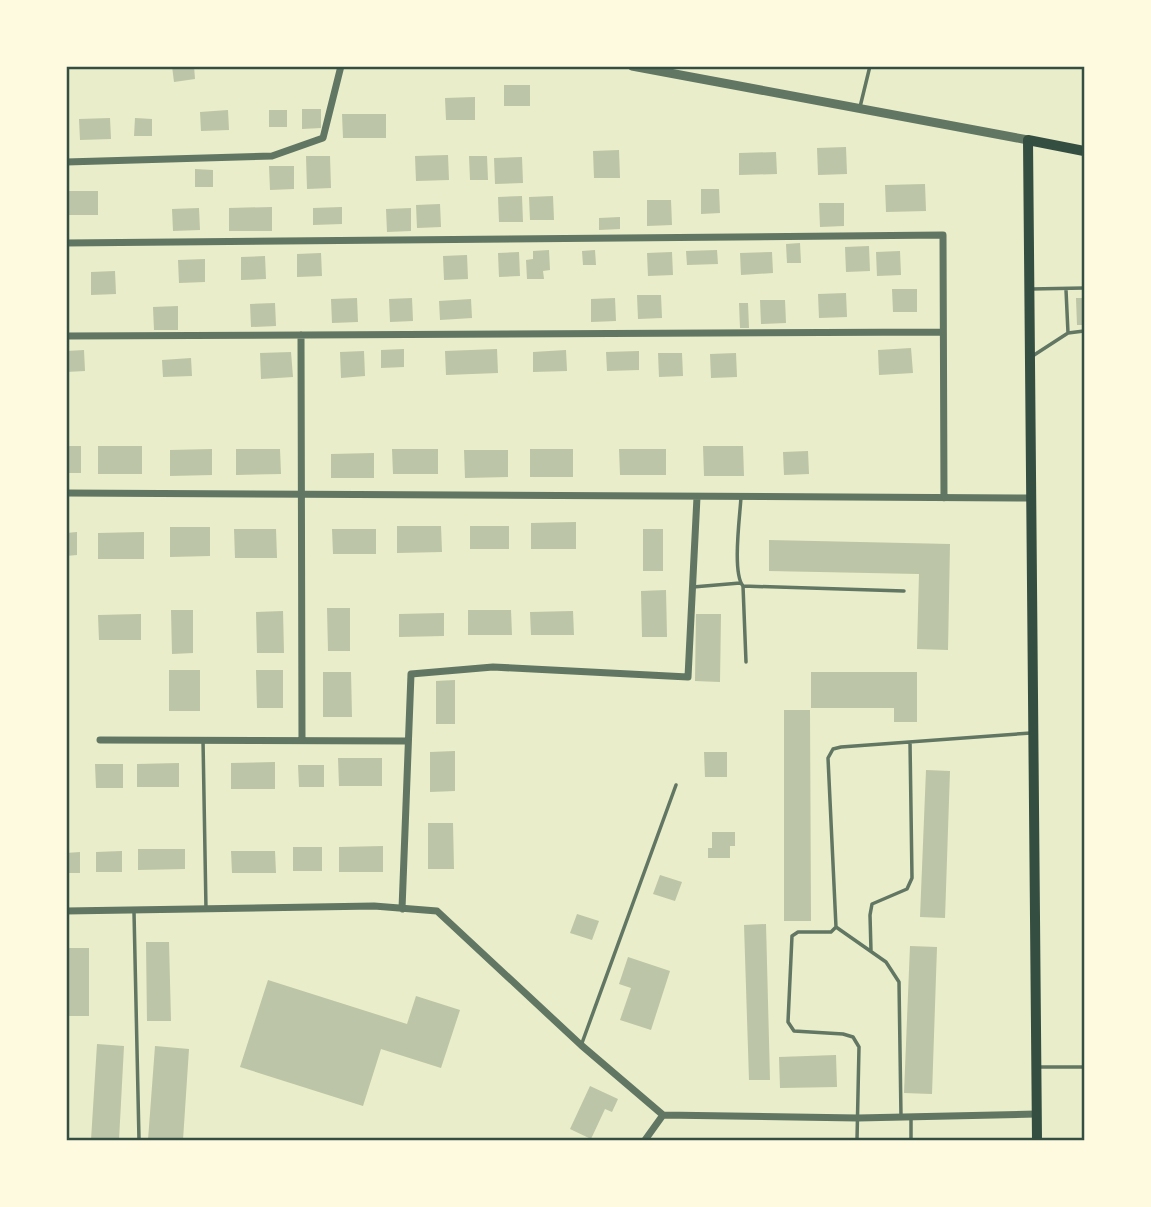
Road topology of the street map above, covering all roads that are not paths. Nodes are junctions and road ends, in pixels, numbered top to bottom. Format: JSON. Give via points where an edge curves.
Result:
{"nodes":[{"id":1,"x":341,"y":66,"type":"edge"},
{"id":2,"x":632,"y":66,"type":"edge"},
{"id":3,"x":870,"y":66,"type":"edge"},
{"id":4,"x":860,"y":109,"type":"junction"},
{"id":5,"x":1028,"y":140,"type":"junction"},
{"id":6,"x":1084,"y":151,"type":"edge"},
{"id":7,"x":66,"y":162,"type":"edge"},
{"id":8,"x":66,"y":243,"type":"edge"},
{"id":9,"x":1084,"y":288,"type":"edge"},
{"id":10,"x":1029,"y":289,"type":"junction"},
{"id":11,"x":1066,"y":290,"type":"junction"},
{"id":12,"x":1084,"y":331,"type":"edge"},
{"id":13,"x":943,"y":332,"type":"junction"},
{"id":14,"x":1068,"y":333,"type":"junction"},
{"id":15,"x":301,"y":335,"type":"junction"},
{"id":16,"x":66,"y":336,"type":"edge"},
{"id":17,"x":1030,"y":358,"type":"junction"},
{"id":18,"x":66,"y":493,"type":"edge"},
{"id":19,"x":300,"y":495,"type":"junction"},
{"id":20,"x":697,"y":497,"type":"junction"},
{"id":21,"x":741,"y":497,"type":"junction"},
{"id":22,"x":944,"y":498,"type":"junction"},
{"id":23,"x":1031,"y":498,"type":"junction"},
{"id":24,"x":741,"y":584,"type":"junction"},
{"id":25,"x":693,"y":587,"type":"junction"},
{"id":26,"x":904,"y":592,"type":"dead end"},
{"id":27,"x":746,"y":662,"type":"dead end"},
{"id":28,"x":1033,"y":733,"type":"junction"},
{"id":29,"x":100,"y":740,"type":"dead end"},
{"id":30,"x":203,"y":740,"type":"junction"},
{"id":31,"x":302,"y":740,"type":"junction"},
{"id":32,"x":408,"y":741,"type":"junction"},
{"id":33,"x":910,"y":742,"type":"junction"},
{"id":34,"x":676,"y":785,"type":"dead end"},
{"id":35,"x":206,"y":909,"type":"junction"},
{"id":36,"x":402,"y":909,"type":"junction"},
{"id":37,"x":134,"y":910,"type":"junction"},
{"id":38,"x":66,"y":911,"type":"edge"},
{"id":39,"x":836,"y":927,"type":"junction"},
{"id":40,"x":871,"y":951,"type":"junction"},
{"id":41,"x":581,"y":1045,"type":"junction"},
{"id":42,"x":1036,"y":1067,"type":"junction"},
{"id":43,"x":1084,"y":1067,"type":"edge"},
{"id":44,"x":1036,"y":1114,"type":"junction"},
{"id":45,"x":663,"y":1115,"type":"junction"},
{"id":46,"x":901,"y":1117,"type":"junction"},
{"id":47,"x":911,"y":1117,"type":"junction"},
{"id":48,"x":858,"y":1118,"type":"junction"},
{"id":49,"x":139,"y":1140,"type":"edge"},
{"id":50,"x":645,"y":1140,"type":"edge"},
{"id":51,"x":857,"y":1140,"type":"edge"},
{"id":52,"x":911,"y":1140,"type":"edge"},
{"id":53,"x":1037,"y":1140,"type":"edge"}],
"edges":[{"from":1,"to":7,"type":"street","via":[[323,138],[298,147],[272,156]]},
{"from":2,"to":4,"type":"street"},
{"from":3,"to":4,"type":"lane"},
{"from":4,"to":5,"type":"street"},
{"from":5,"to":6,"type":"main road"},
{"from":5,"to":10,"type":"main road"},
{"from":8,"to":13,"type":"street","via":[[943,235]]},
{"from":9,"to":11,"type":"lane"},
{"from":10,"to":11,"type":"lane"},
{"from":10,"to":17,"type":"main road"},
{"from":11,"to":14,"type":"lane"},
{"from":12,"to":14,"type":"lane"},
{"from":13,"to":15,"type":"street"},
{"from":13,"to":22,"type":"street"},
{"from":14,"to":17,"type":"lane"},
{"from":15,"to":16,"type":"street"},
{"from":15,"to":19,"type":"street"},
{"from":17,"to":23,"type":"main road"},
{"from":18,"to":19,"type":"street"},
{"from":19,"to":20,"type":"street"},
{"from":19,"to":31,"type":"street"},
{"from":20,"to":21,"type":"street"},
{"from":20,"to":25,"type":"street"},
{"from":21,"to":22,"type":"street"},
{"from":21,"to":24,"type":"lane"},
{"from":22,"to":23,"type":"street"},
{"from":23,"to":28,"type":"main road"},
{"from":24,"to":25,"type":"lane"},
{"from":24,"to":26,"type":"lane"},
{"from":24,"to":27,"type":"lane"},
{"from":25,"to":32,"type":"street","via":[[688,677],[493,667],[411,674]]},
{"from":28,"to":33,"type":"lane"},
{"from":28,"to":42,"type":"main road"},
{"from":29,"to":30,"type":"street"},
{"from":30,"to":31,"type":"street"},
{"from":30,"to":35,"type":"lane"},
{"from":31,"to":32,"type":"street"},
{"from":32,"to":36,"type":"street"},
{"from":33,"to":39,"type":"lane","via":[[841,747],[833,749],[828,758]]},
{"from":33,"to":40,"type":"lane","via":[[912,878],[907,889],[872,904]]},
{"from":34,"to":41,"type":"lane"},
{"from":35,"to":36,"type":"street"},
{"from":35,"to":37,"type":"street"},
{"from":36,"to":41,"type":"street","via":[[437,911]]},
{"from":37,"to":38,"type":"street"},
{"from":37,"to":49,"type":"lane"},
{"from":39,"to":40,"type":"lane"},
{"from":39,"to":48,"type":"lane","via":[[831,932],[792,936],[788,1022],[794,1031],[853,1037],[859,1047]]},
{"from":40,"to":46,"type":"lane","via":[[886,962],[899,982]]},
{"from":41,"to":45,"type":"street"},
{"from":42,"to":43,"type":"lane"},
{"from":42,"to":44,"type":"main road"},
{"from":44,"to":47,"type":"street"},
{"from":44,"to":53,"type":"main road"},
{"from":45,"to":48,"type":"street"},
{"from":45,"to":50,"type":"street"},
{"from":46,"to":47,"type":"street"},
{"from":46,"to":48,"type":"street"},
{"from":47,"to":52,"type":"lane"},
{"from":48,"to":51,"type":"lane"}]}
